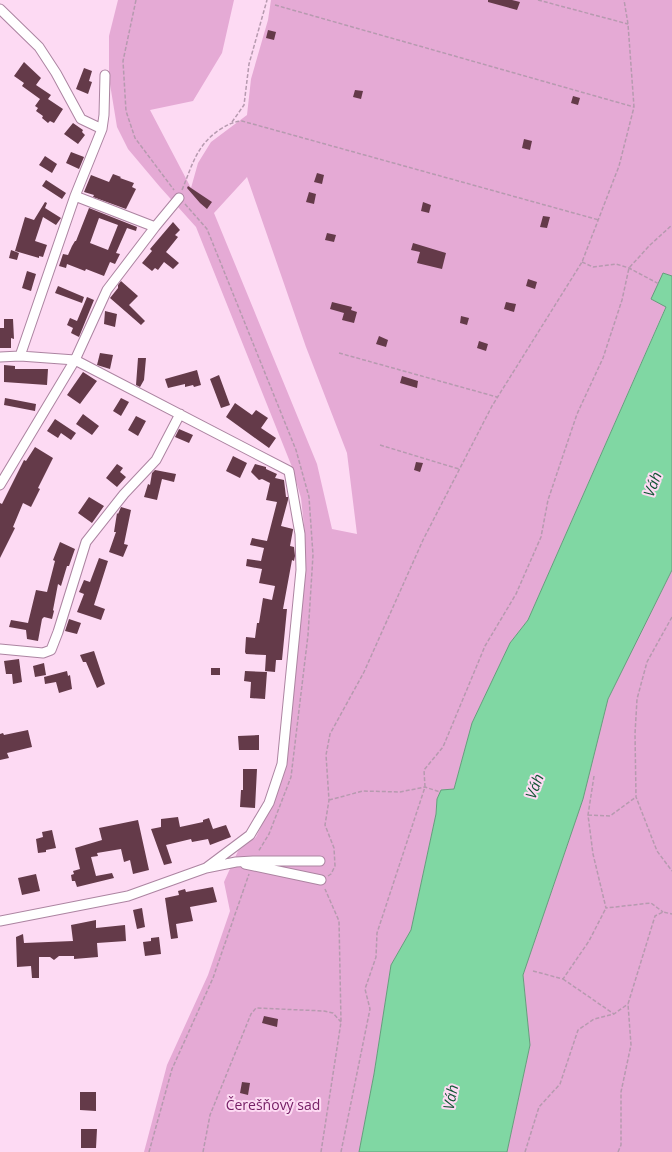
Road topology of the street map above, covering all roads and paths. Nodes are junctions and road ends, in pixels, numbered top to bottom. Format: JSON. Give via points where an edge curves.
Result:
{"nodes":[{"id":1,"x":136,"y":0,"type":"edge"},
{"id":2,"x":267,"y":0,"type":"edge"},
{"id":3,"x":538,"y":0,"type":"edge"},
{"id":4,"x":624,"y":0,"type":"edge"},
{"id":5,"x":275,"y":5,"type":"dead end"},
{"id":6,"x":0,"y":9,"type":"edge"},
{"id":7,"x":628,"y":24,"type":"junction"},
{"id":8,"x":105,"y":75,"type":"dead end"},
{"id":9,"x":634,"y":107,"type":"junction"},
{"id":10,"x":232,"y":122,"type":"junction"},
{"id":11,"x":102,"y":130,"type":"junction"},
{"id":12,"x":75,"y":196,"type":"junction"},
{"id":13,"x":179,"y":198,"type":"junction"},
{"id":14,"x":599,"y":220,"type":"junction"},
{"id":15,"x":672,"y":225,"type":"edge"},
{"id":16,"x":155,"y":227,"type":"junction"},
{"id":17,"x":582,"y":262,"type":"junction"},
{"id":18,"x":629,"y":268,"type":"junction"},
{"id":19,"x":659,"y":284,"type":"dead end"},
{"id":20,"x":339,"y":353,"type":"dead end"},
{"id":21,"x":20,"y":356,"type":"junction"},
{"id":22,"x":0,"y":357,"type":"edge"},
{"id":23,"x":75,"y":360,"type":"junction"},
{"id":24,"x":498,"y":397,"type":"junction"},
{"id":25,"x":180,"y":414,"type":"junction"},
{"id":26,"x":380,"y":445,"type":"dead end"},
{"id":27,"x":459,"y":469,"type":"junction"},
{"id":28,"x":0,"y":485,"type":"edge"},
{"id":29,"x":672,"y":617,"type":"edge"},
{"id":30,"x":0,"y":649,"type":"edge"},
{"id":31,"x":594,"y":776,"type":"dead end"},
{"id":32,"x":424,"y":787,"type":"junction"},
{"id":33,"x":440,"y":792,"type":"dead end"},
{"id":34,"x":636,"y":797,"type":"junction"},
{"id":35,"x":329,"y":800,"type":"junction"},
{"id":36,"x":588,"y":815,"type":"junction"},
{"id":37,"x":320,"y":862,"type":"dead end"},
{"id":38,"x":252,"y":863,"type":"junction"},
{"id":39,"x":206,"y":868,"type":"junction"},
{"id":40,"x":672,"y":871,"type":"edge"},
{"id":41,"x":321,"y":880,"type":"junction"},
{"id":42,"x":606,"y":908,"type":"junction"},
{"id":43,"x":663,"y":912,"type":"junction"},
{"id":44,"x":672,"y":914,"type":"edge"},
{"id":45,"x":0,"y":921,"type":"edge"},
{"id":46,"x":533,"y":971,"type":"dead end"},
{"id":47,"x":563,"y":979,"type":"junction"},
{"id":48,"x":628,"y":1004,"type":"junction"},
{"id":49,"x":614,"y":1014,"type":"junction"},
{"id":50,"x":341,"y":1022,"type":"junction"},
{"id":51,"x":149,"y":1152,"type":"edge"},
{"id":52,"x":203,"y":1152,"type":"edge"},
{"id":53,"x":321,"y":1152,"type":"edge"},
{"id":54,"x":341,"y":1152,"type":"edge"},
{"id":55,"x":525,"y":1152,"type":"edge"},
{"id":56,"x":618,"y":1152,"type":"edge"}],
"edges":[{"from":1,"to":13,"type":"path","via":[[123,61],[126,111],[135,138]]},
{"from":2,"to":10,"type":"path","via":[[248,64],[244,105]]},
{"from":3,"to":7,"type":"path"},
{"from":4,"to":7,"type":"path"},
{"from":5,"to":9,"type":"path"},
{"from":6,"to":11,"type":"street","via":[[39,47],[81,119]]},
{"from":7,"to":9,"type":"path"},
{"from":8,"to":11,"type":"street"},
{"from":9,"to":14,"type":"path","via":[[619,166]]},
{"from":10,"to":13,"type":"path","via":[[210,136],[202,145]]},
{"from":10,"to":14,"type":"path","via":[[242,121]]},
{"from":11,"to":12,"type":"street"},
{"from":12,"to":16,"type":"street"},
{"from":12,"to":21,"type":"street"},
{"from":13,"to":16,"type":"street"},
{"from":13,"to":38,"type":"path","via":[[207,229],[296,450],[309,497],[313,555],[308,635],[291,777],[269,834]]},
{"from":14,"to":17,"type":"path"},
{"from":15,"to":18,"type":"path"},
{"from":16,"to":23,"type":"street","via":[[107,290]]},
{"from":17,"to":18,"type":"path","via":[[593,267],[616,264]]},
{"from":17,"to":24,"type":"path"},
{"from":18,"to":19,"type":"path"},
{"from":18,"to":32,"type":"path","via":[[622,300],[603,358],[577,414],[550,492],[540,537],[516,594],[485,646],[443,746],[424,770]]},
{"from":20,"to":24,"type":"path"},
{"from":21,"to":22,"type":"street"},
{"from":21,"to":23,"type":"street"},
{"from":23,"to":25,"type":"street"},
{"from":23,"to":28,"type":"street"},
{"from":24,"to":27,"type":"path"},
{"from":25,"to":30,"type":"street","via":[[156,460],[124,494],[86,542],[51,650],[43,653]]},
{"from":25,"to":39,"type":"street","via":[[289,471],[300,534],[301,570],[282,764],[269,803],[250,835]]},
{"from":26,"to":27,"type":"path"},
{"from":27,"to":35,"type":"path","via":[[422,540],[364,672],[330,734],[326,755]]},
{"from":29,"to":34,"type":"path","via":[[647,662],[637,699]]},
{"from":31,"to":36,"type":"path"},
{"from":32,"to":33,"type":"path"},
{"from":32,"to":35,"type":"path","via":[[400,792],[363,791]]},
{"from":32,"to":54,"type":"path","via":[[377,933],[376,957],[365,989],[370,1009]]},
{"from":34,"to":36,"type":"path","via":[[610,816]]},
{"from":34,"to":40,"type":"path","via":[[657,851]]},
{"from":35,"to":41,"type":"path","via":[[326,824],[334,848],[335,866],[332,874]]},
{"from":36,"to":42,"type":"path","via":[[593,854]]},
{"from":37,"to":38,"type":"street"},
{"from":38,"to":39,"type":"street","via":[[236,862]]},
{"from":38,"to":41,"type":"street"},
{"from":38,"to":51,"type":"path","via":[[213,978],[172,1068]]},
{"from":39,"to":45,"type":"street","via":[[128,896]]},
{"from":41,"to":50,"type":"path","via":[[339,921]]},
{"from":42,"to":43,"type":"path","via":[[651,903]]},
{"from":42,"to":47,"type":"path","via":[[589,941]]},
{"from":43,"to":44,"type":"path"},
{"from":43,"to":48,"type":"path","via":[[655,916]]},
{"from":46,"to":47,"type":"path"},
{"from":47,"to":49,"type":"path"},
{"from":48,"to":49,"type":"path"},
{"from":48,"to":56,"type":"path","via":[[631,1045],[621,1092],[621,1145]]},
{"from":49,"to":55,"type":"path","via":[[594,1019],[578,1030],[560,1084],[539,1107]]},
{"from":50,"to":52,"type":"path","via":[[333,1013],[324,1011],[256,1008],[210,1115]]},
{"from":50,"to":53,"type":"path"}]}
